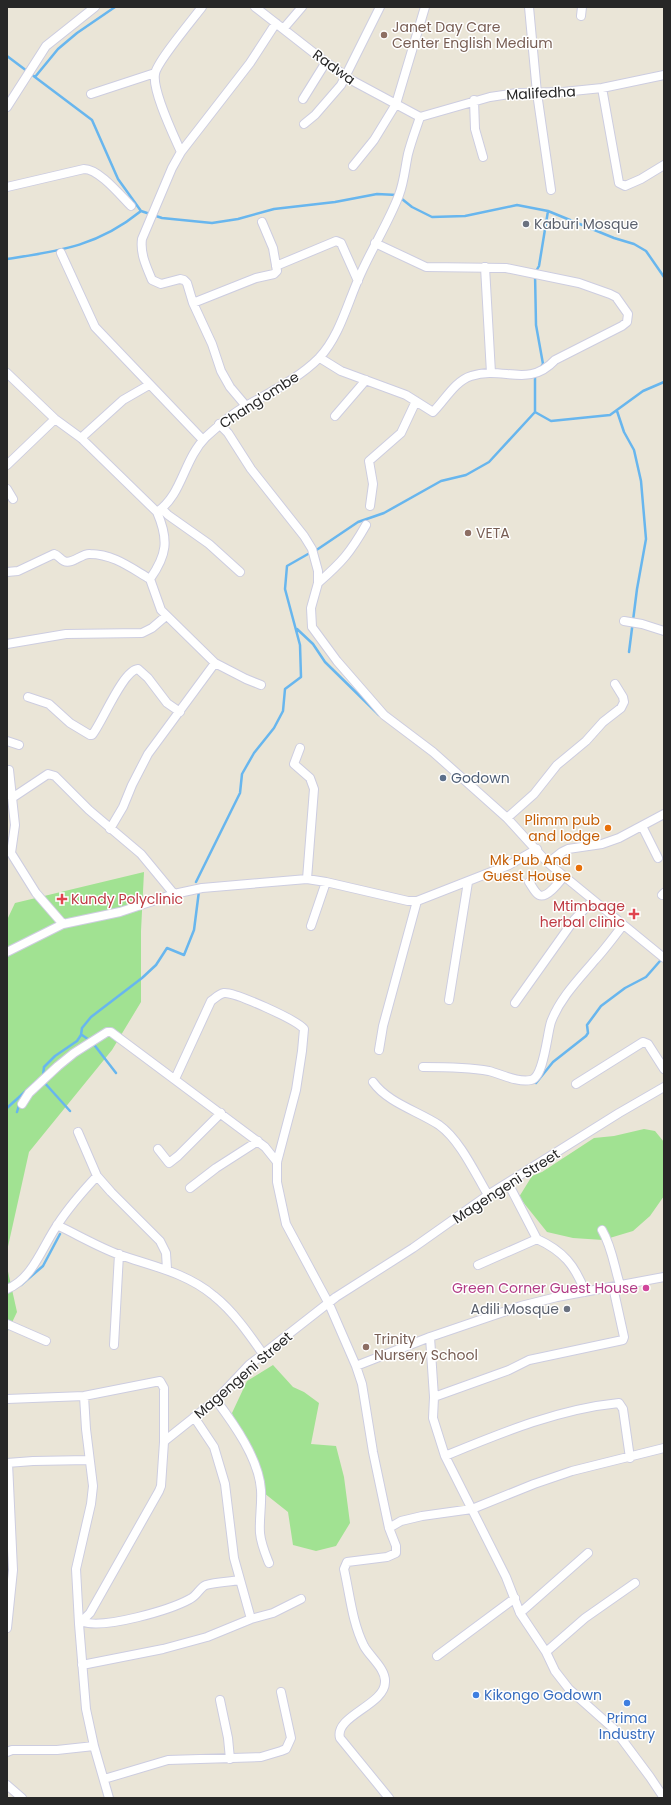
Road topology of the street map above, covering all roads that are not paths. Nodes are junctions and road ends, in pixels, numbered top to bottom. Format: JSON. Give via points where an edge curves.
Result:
{"nodes":[{"id":1,"x":94,"y":7,"type":"edge"},
{"id":2,"x":202,"y":7,"type":"edge"},
{"id":3,"x":255,"y":7,"type":"edge"},
{"id":4,"x":302,"y":7,"type":"edge"},
{"id":5,"x":380,"y":7,"type":"edge"},
{"id":6,"x":424,"y":7,"type":"edge"},
{"id":7,"x":529,"y":7,"type":"edge"},
{"id":8,"x":276,"y":23,"type":"junction"},
{"id":9,"x":284,"y":28,"type":"junction"},
{"id":10,"x":326,"y":62,"type":"junction"},
{"id":11,"x":154,"y":73,"type":"junction"},
{"id":12,"x":664,"y":75,"type":"edge"},
{"id":13,"x":347,"y":76,"type":"junction"},
{"id":14,"x":602,"y":88,"type":"junction"},
{"id":15,"x":537,"y":93,"type":"junction"},
{"id":16,"x":91,"y":94,"type":"dead end"},
{"id":17,"x":303,"y":99,"type":"dead end"},
{"id":18,"x":474,"y":100,"type":"junction"},
{"id":19,"x":396,"y":104,"type":"junction"},
{"id":20,"x":7,"y":107,"type":"edge"},
{"id":21,"x":420,"y":117,"type":"junction"},
{"id":22,"x":304,"y":124,"type":"dead end"},
{"id":23,"x":181,"y":152,"type":"junction"},
{"id":24,"x":482,"y":157,"type":"dead end"},
{"id":25,"x":664,"y":165,"type":"edge"},
{"id":26,"x":353,"y":166,"type":"dead end"},
{"id":27,"x":7,"y":188,"type":"edge"},
{"id":28,"x":551,"y":190,"type":"dead end"},
{"id":29,"x":131,"y":206,"type":"dead end"},
{"id":30,"x":262,"y":222,"type":"dead end"},
{"id":31,"x":375,"y":243,"type":"junction"},
{"id":32,"x":61,"y":253,"type":"dead end"},
{"id":33,"x":276,"y":266,"type":"junction"},
{"id":34,"x":485,"y":267,"type":"junction"},
{"id":35,"x":358,"y":280,"type":"junction"},
{"id":36,"x":194,"y":303,"type":"junction"},
{"id":37,"x":320,"y":358,"type":"junction"},
{"id":38,"x":7,"y":373,"type":"edge"},
{"id":39,"x":491,"y":373,"type":"junction"},
{"id":40,"x":366,"y":380,"type":"junction"},
{"id":41,"x":148,"y":385,"type":"junction"},
{"id":42,"x":416,"y":401,"type":"junction"},
{"id":43,"x":246,"y":406,"type":"junction"},
{"id":44,"x":335,"y":416,"type":"dead end"},
{"id":45,"x":55,"y":419,"type":"junction"},
{"id":46,"x":219,"y":424,"type":"junction"},
{"id":47,"x":81,"y":438,"type":"junction"},
{"id":48,"x":203,"y":440,"type":"junction"},
{"id":49,"x":7,"y":465,"type":"edge"},
{"id":50,"x":7,"y":489,"type":"edge"},
{"id":51,"x":13,"y":499,"type":"dead end"},
{"id":52,"x":370,"y":506,"type":"dead end"},
{"id":53,"x":160,"y":510,"type":"junction"},
{"id":54,"x":366,"y":525,"type":"dead end"},
{"id":55,"x":7,"y":572,"type":"edge"},
{"id":56,"x":240,"y":572,"type":"dead end"},
{"id":57,"x":150,"y":579,"type":"junction"},
{"id":58,"x":318,"y":583,"type":"junction"},
{"id":59,"x":166,"y":616,"type":"junction"},
{"id":60,"x":624,"y":621,"type":"dead end"},
{"id":61,"x":664,"y":631,"type":"edge"},
{"id":62,"x":7,"y":644,"type":"edge"},
{"id":63,"x":215,"y":663,"type":"junction"},
{"id":64,"x":614,"y":684,"type":"dead end"},
{"id":65,"x":261,"y":685,"type":"dead end"},
{"id":66,"x":28,"y":697,"type":"dead end"},
{"id":67,"x":180,"y":712,"type":"junction"},
{"id":68,"x":7,"y":741,"type":"edge"},
{"id":69,"x":19,"y":745,"type":"dead end"},
{"id":70,"x":300,"y":748,"type":"dead end"},
{"id":71,"x":9,"y":770,"type":"dead end"},
{"id":72,"x":12,"y":798,"type":"junction"},
{"id":73,"x":664,"y":814,"type":"edge"},
{"id":74,"x":507,"y":818,"type":"junction"},
{"id":75,"x":642,"y":826,"type":"junction"},
{"id":76,"x":110,"y":829,"type":"junction"},
{"id":77,"x":537,"y":849,"type":"junction"},
{"id":78,"x":9,"y":852,"type":"edge"},
{"id":79,"x":658,"y":858,"type":"dead end"},
{"id":80,"x":548,"y":863,"type":"junction"},
{"id":81,"x":564,"y":876,"type":"junction"},
{"id":82,"x":307,"y":879,"type":"junction"},
{"id":83,"x":326,"y":882,"type":"junction"},
{"id":84,"x":468,"y":882,"type":"junction"},
{"id":85,"x":529,"y":882,"type":"dead end"},
{"id":86,"x":174,"y":894,"type":"junction"},
{"id":87,"x":593,"y":900,"type":"junction"},
{"id":88,"x":417,"y":901,"type":"junction"},
{"id":89,"x":63,"y":924,"type":"junction"},
{"id":90,"x":623,"y":925,"type":"junction"},
{"id":91,"x":311,"y":926,"type":"dead end"},
{"id":92,"x":7,"y":952,"type":"edge"},
{"id":93,"x":664,"y":958,"type":"edge"},
{"id":94,"x":449,"y":1000,"type":"dead end"},
{"id":95,"x":516,"y":1003,"type":"dead end"},
{"id":96,"x":379,"y":1050,"type":"dead end"},
{"id":97,"x":423,"y":1067,"type":"dead end"},
{"id":98,"x":664,"y":1069,"type":"edge"},
{"id":99,"x":175,"y":1079,"type":"junction"},
{"id":100,"x":373,"y":1082,"type":"dead end"},
{"id":101,"x":576,"y":1084,"type":"dead end"},
{"id":102,"x":664,"y":1087,"type":"edge"},
{"id":103,"x":22,"y":1104,"type":"dead end"},
{"id":104,"x":220,"y":1113,"type":"junction"},
{"id":105,"x":78,"y":1132,"type":"dead end"},
{"id":106,"x":258,"y":1141,"type":"junction"},
{"id":107,"x":158,"y":1149,"type":"dead end"},
{"id":108,"x":278,"y":1162,"type":"junction"},
{"id":109,"x":97,"y":1176,"type":"junction"},
{"id":110,"x":508,"y":1183,"type":"junction"},
{"id":111,"x":190,"y":1188,"type":"dead end"},
{"id":112,"x":488,"y":1195,"type":"junction"},
{"id":113,"x":57,"y":1225,"type":"junction"},
{"id":114,"x":602,"y":1230,"type":"dead end"},
{"id":115,"x":537,"y":1239,"type":"junction"},
{"id":116,"x":119,"y":1254,"type":"junction"},
{"id":117,"x":478,"y":1265,"type":"dead end"},
{"id":118,"x":167,"y":1269,"type":"junction"},
{"id":119,"x":664,"y":1277,"type":"edge"},
{"id":120,"x":616,"y":1286,"type":"junction"},
{"id":121,"x":7,"y":1290,"type":"edge"},
{"id":122,"x":585,"y":1292,"type":"junction"},
{"id":123,"x":329,"y":1304,"type":"junction"},
{"id":124,"x":7,"y":1324,"type":"edge"},
{"id":125,"x":430,"y":1337,"type":"junction"},
{"id":126,"x":46,"y":1341,"type":"dead end"},
{"id":127,"x":114,"y":1345,"type":"dead end"},
{"id":128,"x":263,"y":1354,"type":"junction"},
{"id":129,"x":356,"y":1366,"type":"junction"},
{"id":130,"x":84,"y":1396,"type":"junction"},
{"id":131,"x":434,"y":1397,"type":"junction"},
{"id":132,"x":7,"y":1399,"type":"edge"},
{"id":133,"x":216,"y":1400,"type":"junction"},
{"id":134,"x":194,"y":1417,"type":"junction"},
{"id":135,"x":164,"y":1442,"type":"junction"},
{"id":136,"x":664,"y":1448,"type":"edge"},
{"id":137,"x":445,"y":1456,"type":"junction"},
{"id":138,"x":630,"y":1458,"type":"junction"},
{"id":139,"x":89,"y":1460,"type":"junction"},
{"id":140,"x":7,"y":1464,"type":"edge"},
{"id":141,"x":472,"y":1509,"type":"junction"},
{"id":142,"x":389,"y":1528,"type":"junction"},
{"id":143,"x":588,"y":1553,"type":"dead end"},
{"id":144,"x":269,"y":1562,"type":"dead end"},
{"id":145,"x":10,"y":1569,"type":"edge"},
{"id":146,"x":240,"y":1580,"type":"junction"},
{"id":147,"x":635,"y":1583,"type":"dead end"},
{"id":148,"x":515,"y":1598,"type":"junction"},
{"id":149,"x":301,"y":1599,"type":"dead end"},
{"id":150,"x":520,"y":1613,"type":"junction"},
{"id":151,"x":251,"y":1619,"type":"junction"},
{"id":152,"x":81,"y":1623,"type":"junction"},
{"id":153,"x":7,"y":1628,"type":"edge"},
{"id":154,"x":546,"y":1652,"type":"junction"},
{"id":155,"x":438,"y":1656,"type":"dead end"},
{"id":156,"x":82,"y":1665,"type":"junction"},
{"id":157,"x":281,"y":1692,"type":"dead end"},
{"id":158,"x":220,"y":1700,"type":"dead end"},
{"id":159,"x":94,"y":1746,"type":"junction"},
{"id":160,"x":7,"y":1752,"type":"edge"},
{"id":161,"x":230,"y":1758,"type":"junction"},
{"id":162,"x":104,"y":1779,"type":"junction"},
{"id":163,"x":7,"y":1785,"type":"edge"},
{"id":164,"x":22,"y":1798,"type":"edge"},
{"id":165,"x":109,"y":1798,"type":"edge"},
{"id":166,"x":389,"y":1798,"type":"edge"},
{"id":167,"x":664,"y":1798,"type":"edge"}],
"edges":[{"from":1,"to":20,"type":"street","via":[[46,46]]},
{"from":2,"to":11,"type":"street"},
{"from":3,"to":8,"type":"street","name":"Radwa"},
{"from":4,"to":9,"type":"street"},
{"from":5,"to":13,"type":"street"},
{"from":6,"to":19,"type":"street"},
{"from":7,"to":15,"type":"street"},
{"from":8,"to":9,"type":"street","name":"Radwa"},
{"from":8,"to":23,"type":"street","via":[[250,63]]},
{"from":9,"to":10,"type":"street","name":"Radwa"},
{"from":10,"to":13,"type":"street","name":"Radwa"},
{"from":10,"to":17,"type":"street"},
{"from":11,"to":16,"type":"street"},
{"from":11,"to":23,"type":"street","via":[[159,95]]},
{"from":12,"to":14,"type":"street","name":"Malifedha"},
{"from":13,"to":19,"type":"street","name":"Radwa"},
{"from":13,"to":22,"type":"street","via":[[315,115]]},
{"from":14,"to":15,"type":"street","name":"Malifedha"},
{"from":14,"to":25,"type":"street","via":[[619,183],[623,186],[636,181]]},
{"from":15,"to":18,"type":"street","name":"Malifedha"},
{"from":15,"to":28,"type":"street"},
{"from":18,"to":21,"type":"street","name":"Malifedha"},
{"from":18,"to":24,"type":"street","via":[[475,130]]},
{"from":19,"to":21,"type":"street","name":"Radwa"},
{"from":19,"to":26,"type":"street","via":[[364,154]]},
{"from":21,"to":31,"type":"street","name":"Chang'ombe","via":[[398,197]]},
{"from":23,"to":36,"type":"street","via":[[165,183],[141,246],[152,280],[161,284],[184,280]]},
{"from":27,"to":29,"type":"street","via":[[84,168],[90,169],[104,180]]},
{"from":30,"to":33,"type":"street","via":[[273,248]]},
{"from":31,"to":34,"type":"street","via":[[426,267]]},
{"from":31,"to":35,"type":"street","name":"Chang'ombe"},
{"from":32,"to":41,"type":"street","via":[[95,327]]},
{"from":33,"to":35,"type":"street","via":[[339,241]]},
{"from":33,"to":36,"type":"street","via":[[277,271],[274,274],[256,278]]},
{"from":34,"to":39,"type":"street"},
{"from":34,"to":39,"type":"street","via":[[517,269],[593,288],[616,297],[628,314],[627,322],[622,326],[555,360],[547,368],[533,375]]},
{"from":35,"to":37,"type":"street","name":"Chang'ombe","via":[[338,330]]},
{"from":36,"to":43,"type":"street","via":[[221,371]]},
{"from":37,"to":40,"type":"street","via":[[341,371]]},
{"from":37,"to":43,"type":"street","name":"Chang'ombe","via":[[291,381]]},
{"from":38,"to":45,"type":"street"},
{"from":39,"to":42,"type":"street","via":[[460,381],[433,412]]},
{"from":40,"to":42,"type":"street"},
{"from":40,"to":44,"type":"street"},
{"from":41,"to":47,"type":"street","via":[[123,400]]},
{"from":41,"to":48,"type":"street"},
{"from":42,"to":52,"type":"street","via":[[401,433],[369,461],[373,484]]},
{"from":43,"to":46,"type":"street","name":"Chang'ombe"},
{"from":45,"to":47,"type":"street"},
{"from":45,"to":49,"type":"street"},
{"from":46,"to":48,"type":"street","name":"Chang'ombe"},
{"from":46,"to":58,"type":"street","via":[[228,433],[250,469],[304,536],[312,549],[318,571]]},
{"from":47,"to":53,"type":"street"},
{"from":48,"to":53,"type":"street","name":"Chang'ombe","via":[[187,463],[170,502]]},
{"from":50,"to":51,"type":"street"},
{"from":53,"to":56,"type":"street","via":[[209,544]]},
{"from":53,"to":57,"type":"street","via":[[166,542],[159,566]]},
{"from":54,"to":58,"type":"street","via":[[347,556]]},
{"from":55,"to":57,"type":"street","via":[[18,571],[54,554],[68,562],[92,554],[108,556],[122,562]]},
{"from":57,"to":59,"type":"street","via":[[161,610]]},
{"from":58,"to":74,"type":"street","via":[[311,608],[312,627],[337,661],[384,714],[433,752]]},
{"from":59,"to":62,"type":"street","via":[[142,633],[66,634]]},
{"from":59,"to":63,"type":"street"},
{"from":60,"to":61,"type":"street"},
{"from":63,"to":65,"type":"street"},
{"from":63,"to":67,"type":"street"},
{"from":64,"to":74,"type":"street","via":[[623,697],[621,708],[557,765],[534,794]]},
{"from":66,"to":67,"type":"street","via":[[49,704],[70,723],[92,735],[116,692],[132,670],[138,669],[163,698]]},
{"from":67,"to":76,"type":"street","via":[[148,754]]},
{"from":68,"to":69,"type":"street"},
{"from":70,"to":82,"type":"street","via":[[295,766],[310,778],[314,789]]},
{"from":71,"to":72,"type":"street"},
{"from":72,"to":76,"type":"street","via":[[51,774]]},
{"from":72,"to":78,"type":"street","via":[[15,825]]},
{"from":73,"to":75,"type":"street"},
{"from":74,"to":77,"type":"street"},
{"from":75,"to":79,"type":"street"},
{"from":75,"to":80,"type":"street","via":[[602,844],[568,849]]},
{"from":76,"to":86,"type":"street","via":[[141,854]]},
{"from":77,"to":80,"type":"street"},
{"from":77,"to":84,"type":"street","via":[[509,865]]},
{"from":78,"to":89,"type":"street","via":[[36,893]]},
{"from":80,"to":81,"type":"street"},
{"from":81,"to":85,"type":"street","via":[[541,896]]},
{"from":81,"to":87,"type":"street"},
{"from":82,"to":83,"type":"street"},
{"from":82,"to":86,"type":"street","via":[[202,888]]},
{"from":83,"to":88,"type":"street"},
{"from":83,"to":91,"type":"street"},
{"from":84,"to":88,"type":"street"},
{"from":84,"to":94,"type":"street"},
{"from":86,"to":89,"type":"street","via":[[120,912]]},
{"from":87,"to":90,"type":"street"},
{"from":87,"to":95,"type":"street","via":[[574,920]]},
{"from":88,"to":96,"type":"street","via":[[383,1026]]},
{"from":89,"to":92,"type":"street"},
{"from":90,"to":93,"type":"street"},
{"from":90,"to":97,"type":"street","via":[[556,1011],[551,1022],[544,1059],[536,1076],[531,1080],[490,1071]]},
{"from":98,"to":101,"type":"street","via":[[648,1044],[643,1042]]},
{"from":99,"to":103,"type":"street","via":[[110,1031],[58,1066],[29,1093]]},
{"from":99,"to":104,"type":"street"},
{"from":99,"to":108,"type":"street","via":[[212,1002],[218,995],[235,995],[301,1025],[305,1033],[296,1090]]},
{"from":100,"to":112,"type":"street","via":[[386,1096],[449,1134]]},
{"from":102,"to":110,"type":"street","name":"Magengeni Street"},
{"from":104,"to":106,"type":"street"},
{"from":104,"to":107,"type":"street","via":[[169,1163]]},
{"from":105,"to":109,"type":"street"},
{"from":106,"to":108,"type":"street"},
{"from":106,"to":111,"type":"street"},
{"from":108,"to":123,"type":"street","via":[[276,1182],[286,1224]]},
{"from":109,"to":113,"type":"street"},
{"from":109,"to":118,"type":"street","via":[[160,1241],[166,1253]]},
{"from":110,"to":112,"type":"street","name":"Magengeni Street"},
{"from":110,"to":115,"type":"street"},
{"from":112,"to":123,"type":"street","name":"Magengeni Street"},
{"from":113,"to":116,"type":"street"},
{"from":113,"to":121,"type":"street","via":[[31,1269]]},
{"from":114,"to":120,"type":"street","via":[[610,1246]]},
{"from":115,"to":117,"type":"street"},
{"from":115,"to":122,"type":"street","via":[[567,1260],[579,1275]]},
{"from":116,"to":118,"type":"street"},
{"from":116,"to":127,"type":"street"},
{"from":118,"to":128,"type":"street","via":[[217,1298]]},
{"from":119,"to":120,"type":"street"},
{"from":120,"to":122,"type":"street"},
{"from":120,"to":131,"type":"street","via":[[623,1340],[529,1360],[509,1370]]},
{"from":122,"to":125,"type":"street","via":[[521,1306]]},
{"from":123,"to":128,"type":"street","name":"Magengeni Street"},
{"from":123,"to":129,"type":"street"},
{"from":124,"to":126,"type":"street"},
{"from":125,"to":129,"type":"street"},
{"from":125,"to":131,"type":"street"},
{"from":128,"to":133,"type":"street","name":"Magengeni Street"},
{"from":129,"to":142,"type":"street","via":[[362,1384]]},
{"from":130,"to":132,"type":"street"},
{"from":130,"to":135,"type":"street","via":[[160,1381],[164,1388]]},
{"from":130,"to":139,"type":"street"},
{"from":131,"to":137,"type":"street","via":[[433,1418]]},
{"from":133,"to":134,"type":"street","name":"Magengeni Street"},
{"from":133,"to":144,"type":"street","via":[[239,1431],[258,1474],[261,1488],[260,1532]]},
{"from":134,"to":135,"type":"street","name":"Magengeni Street"},
{"from":134,"to":146,"type":"street","via":[[214,1447],[225,1484],[234,1558]]},
{"from":135,"to":152,"type":"street","via":[[159,1491],[90,1613]]},
{"from":136,"to":138,"type":"street"},
{"from":137,"to":138,"type":"street","via":[[556,1415],[582,1408],[619,1403],[623,1409]]},
{"from":137,"to":141,"type":"street"},
{"from":138,"to":141,"type":"street","via":[[534,1484]]},
{"from":139,"to":140,"type":"street"},
{"from":139,"to":152,"type":"street","via":[[93,1486],[91,1504],[76,1569]]},
{"from":140,"to":145,"type":"street"},
{"from":141,"to":142,"type":"street","via":[[422,1516],[401,1521]]},
{"from":141,"to":148,"type":"street"},
{"from":142,"to":166,"type":"street","via":[[396,1553],[388,1557],[348,1562],[344,1569],[356,1625],[365,1647],[382,1671],[384,1688],[377,1697],[339,1728],[338,1732],[340,1738]]},
{"from":143,"to":150,"type":"street"},
{"from":145,"to":153,"type":"street"},
{"from":146,"to":151,"type":"street"},
{"from":146,"to":152,"type":"street","via":[[206,1586],[190,1600],[139,1617],[111,1622]]},
{"from":147,"to":154,"type":"street","via":[[585,1618]]},
{"from":148,"to":150,"type":"street"},
{"from":148,"to":155,"type":"street"},
{"from":149,"to":151,"type":"street","via":[[272,1613]]},
{"from":150,"to":154,"type":"street"},
{"from":151,"to":156,"type":"street","via":[[183,1644]]},
{"from":152,"to":156,"type":"street"},
{"from":154,"to":167,"type":"street","via":[[555,1672],[569,1689],[615,1730]]},
{"from":156,"to":159,"type":"street","via":[[84,1701]]},
{"from":157,"to":161,"type":"street","via":[[290,1738],[286,1749],[261,1757]]},
{"from":158,"to":161,"type":"street"},
{"from":159,"to":160,"type":"street"},
{"from":159,"to":162,"type":"street"},
{"from":161,"to":162,"type":"street","via":[[168,1760]]},
{"from":162,"to":165,"type":"street"},
{"from":163,"to":164,"type":"street"}]}
